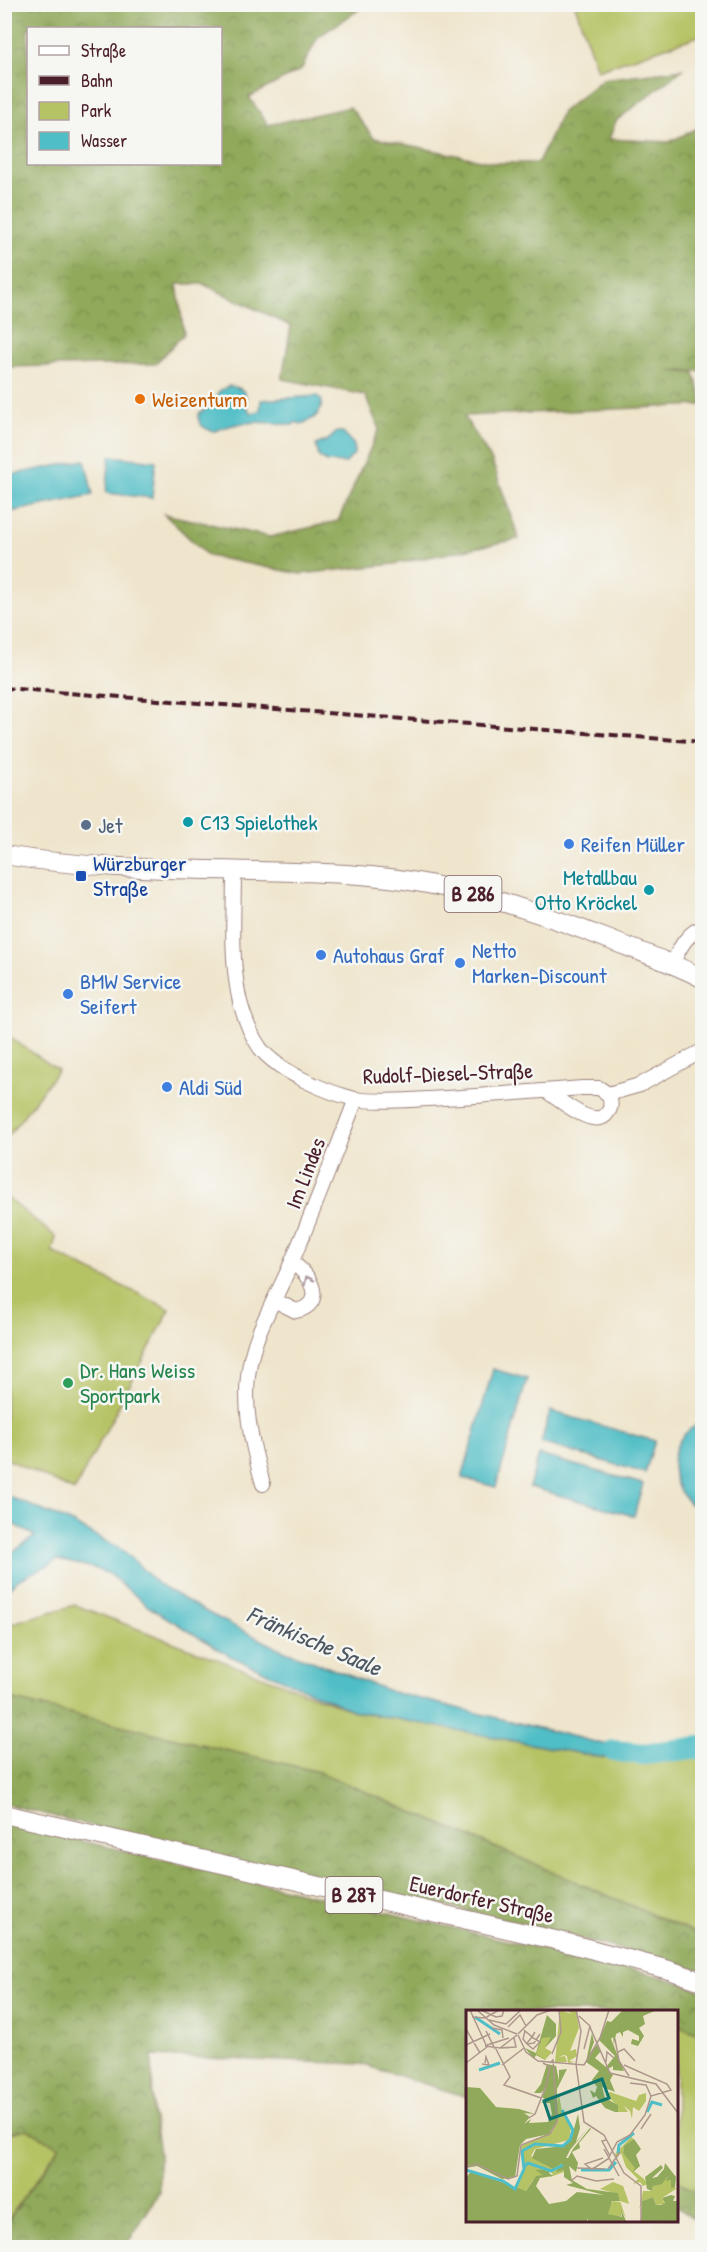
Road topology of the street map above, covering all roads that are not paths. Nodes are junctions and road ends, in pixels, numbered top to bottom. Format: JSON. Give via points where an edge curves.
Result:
{"nodes":[{"id":1,"x":4,"y":855,"type":"edge"},
{"id":2,"x":234,"y":871,"type":"junction"},
{"id":3,"x":702,"y":928,"type":"edge"},
{"id":4,"x":672,"y":964,"type":"junction"},
{"id":5,"x":701,"y":977,"type":"edge"},
{"id":6,"x":702,"y":1051,"type":"edge"},
{"id":7,"x":546,"y":1091,"type":"junction"},
{"id":8,"x":608,"y":1094,"type":"junction"},
{"id":9,"x":356,"y":1099,"type":"junction"},
{"id":10,"x":292,"y":1263,"type":"junction"},
{"id":11,"x":274,"y":1300,"type":"junction"},
{"id":12,"x":262,"y":1484,"type":"dead end"},
{"id":13,"x":4,"y":1814,"type":"edge"},
{"id":14,"x":702,"y":1981,"type":"edge"}],
"edges":[{"from":1,"to":2,"type":"main road","number":"B 286","via":[[82,865]]},
{"from":2,"to":4,"type":"main road","number":"B 286","via":[[378,876],[451,889],[566,923]]},
{"from":2,"to":9,"type":"street","name":"Rudolf-Diesel-Straße","via":[[232,923],[240,1003],[260,1048],[288,1071]]},
{"from":3,"to":4,"type":"street","via":[[686,939]]},
{"from":4,"to":5,"type":"main road","number":"B 286"},
{"from":6,"to":8,"type":"street","name":"Rudolf-Diesel-Straße","via":[[640,1085]]},
{"from":7,"to":8,"type":"street","name":"Rudolf-Diesel-Straße","via":[[599,1088]]},
{"from":7,"to":8,"type":"street","name":"Rudolf-Diesel-Straße","via":[[595,1120],[610,1111]]},
{"from":7,"to":9,"type":"street","name":"Rudolf-Diesel-Straße"},
{"from":9,"to":10,"type":"street","name":"Im Lindes"},
{"from":10,"to":11,"type":"street","name":"Im Lindes"},
{"from":11,"to":10,"type":"street","one_way":true,"via":[[296,1311],[311,1303],[313,1291],[309,1280],[303,1269]]},
{"from":11,"to":12,"type":"street","name":"Im Lindes","via":[[258,1331],[248,1374],[250,1438]]},
{"from":13,"to":14,"type":"main road","name":"Euerdorfer Straße","number":"B 287","via":[[564,1942]]}]}
